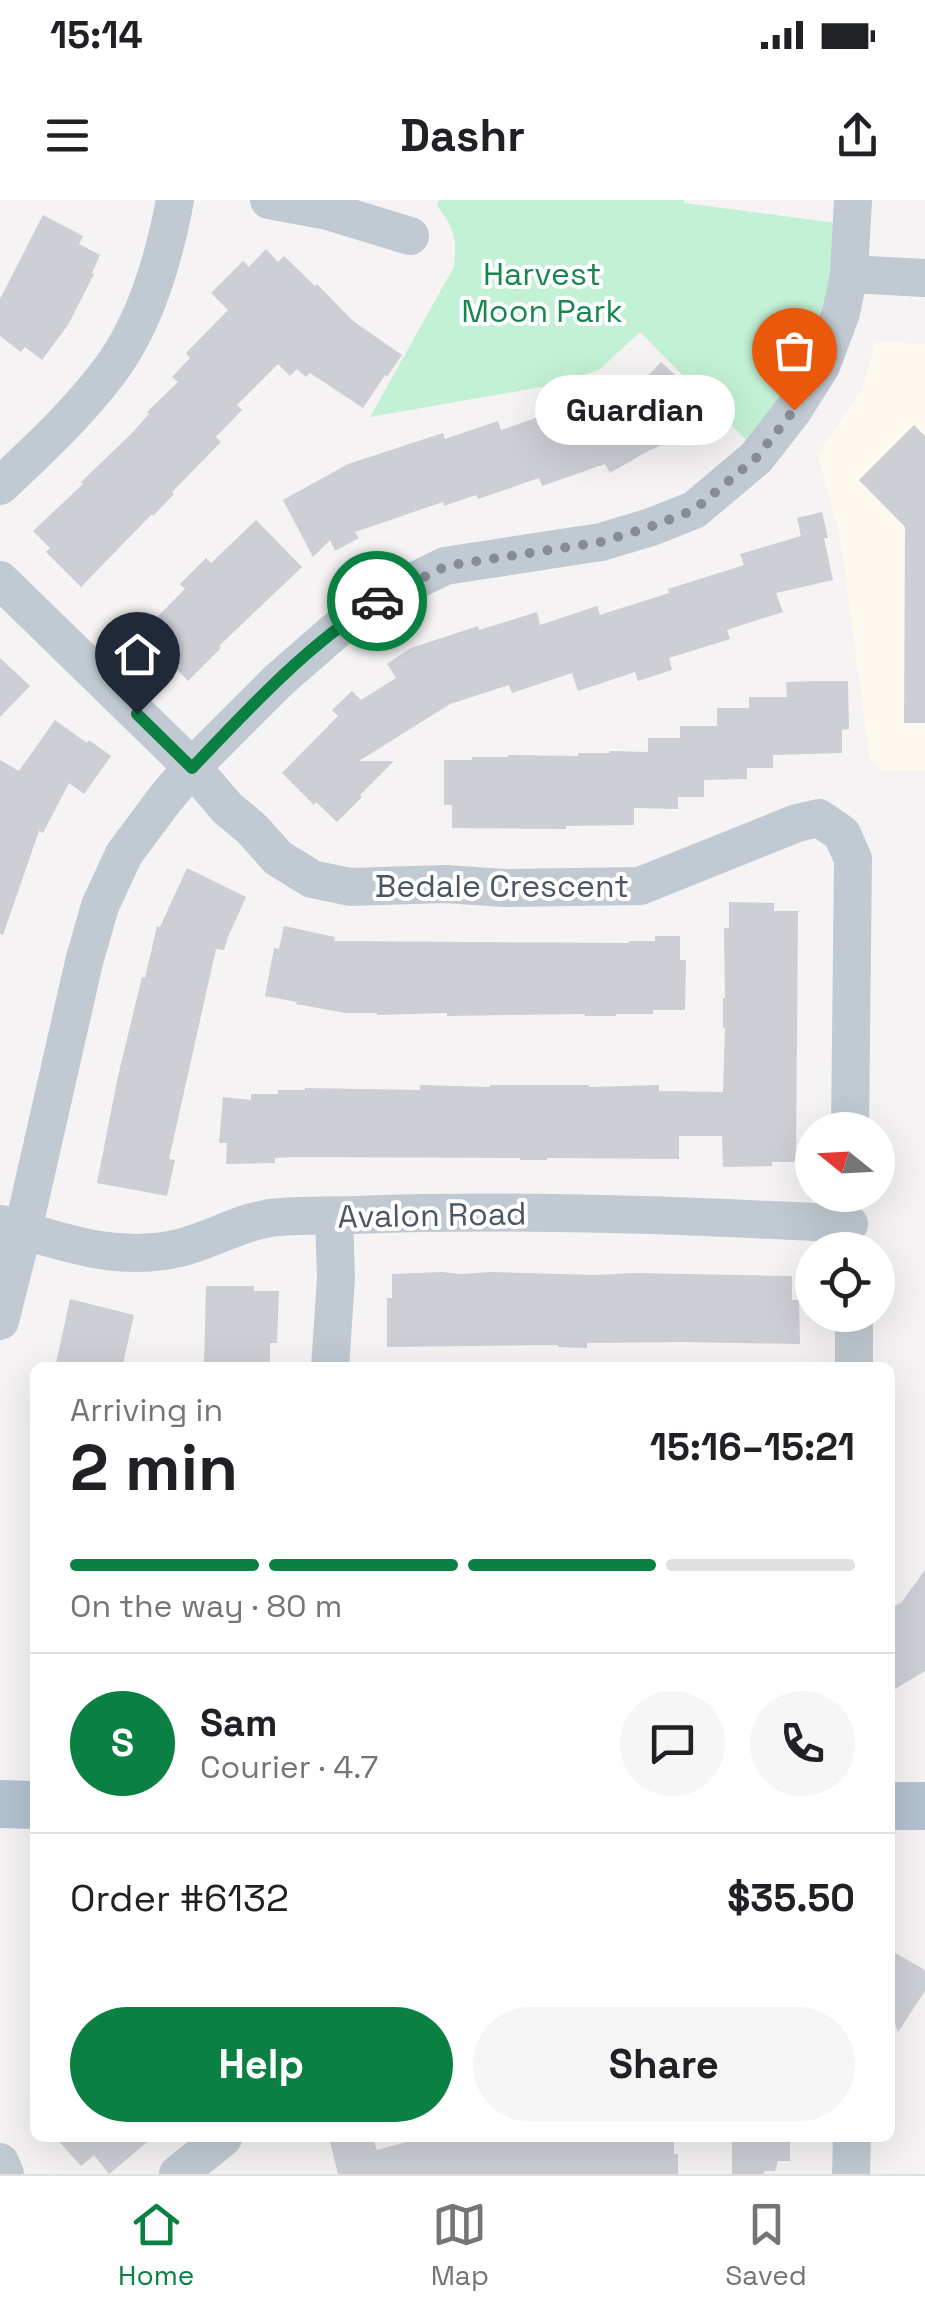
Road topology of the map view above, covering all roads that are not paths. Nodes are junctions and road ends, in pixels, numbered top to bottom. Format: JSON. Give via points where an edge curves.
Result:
{"nodes":[{"id":1,"x":175,"y":200,"type":"edge"},
{"id":2,"x":269,"y":200,"type":"edge"},
{"id":3,"x":853,"y":200,"type":"edge"},
{"id":4,"x":410,"y":236,"type":"dead end"},
{"id":5,"x":849,"y":274,"type":"junction"},
{"id":6,"x":925,"y":278,"type":"edge"},
{"id":7,"x":0,"y":486,"type":"edge"},
{"id":8,"x":0,"y":580,"type":"edge"},
{"id":9,"x":192,"y":768,"type":"junction"},
{"id":10,"x":850,"y":1112,"type":"edge"},
{"id":11,"x":334,"y":1216,"type":"junction"},
{"id":12,"x":850,"y":1223,"type":"edge"},
{"id":13,"x":12,"y":1227,"type":"edge"},
{"id":14,"x":0,"y":1321,"type":"edge"},
{"id":15,"x":854,"y":1332,"type":"edge"},
{"id":16,"x":330,"y":1362,"type":"edge"},
{"id":17,"x":854,"y":1362,"type":"edge"},
{"id":18,"x":0,"y":1804,"type":"edge"},
{"id":19,"x":30,"y":1805,"type":"edge"},
{"id":20,"x":895,"y":1806,"type":"edge"},
{"id":21,"x":925,"y":1806,"type":"edge"},
{"id":22,"x":218,"y":2142,"type":"edge"},
{"id":23,"x":852,"y":2142,"type":"edge"},
{"id":24,"x":0,"y":2162,"type":"edge"},
{"id":25,"x":5,"y":2174,"type":"edge"},
{"id":26,"x":178,"y":2174,"type":"edge"},
{"id":27,"x":851,"y":2174,"type":"edge"}],
"edges":[{"from":1,"to":7,"type":"street","via":[[139,321],[110,372]]},
{"from":2,"to":4,"type":"street"},
{"from":3,"to":5,"type":"street"},
{"from":5,"to":6,"type":"street"},
{"from":5,"to":9,"type":"street","via":[[821,366],[794,410],[756,458],[694,510],[601,542],[446,566],[392,592],[350,618],[279,680]]},
{"from":8,"to":9,"type":"street"},
{"from":9,"to":10,"type":"street","name":"Bedale Crescent","via":[[278,858],[312,878],[350,888],[640,886],[819,818],[842,834],[854,858]]},
{"from":9,"to":13,"type":"street","via":[[124,854],[100,906]]},
{"from":11,"to":12,"type":"street","name":"Avalon Road","via":[[489,1212]]},
{"from":11,"to":13,"type":"street","name":"Avalon Road","via":[[276,1217],[180,1248],[137,1254],[93,1251]]},
{"from":11,"to":16,"type":"street"},
{"from":13,"to":14,"type":"street"},
{"from":15,"to":17,"type":"street"},
{"from":18,"to":19,"type":"main road"},
{"from":20,"to":21,"type":"main road"},
{"from":22,"to":26,"type":"street"},
{"from":23,"to":27,"type":"street"},
{"from":24,"to":25,"type":"street"}]}
